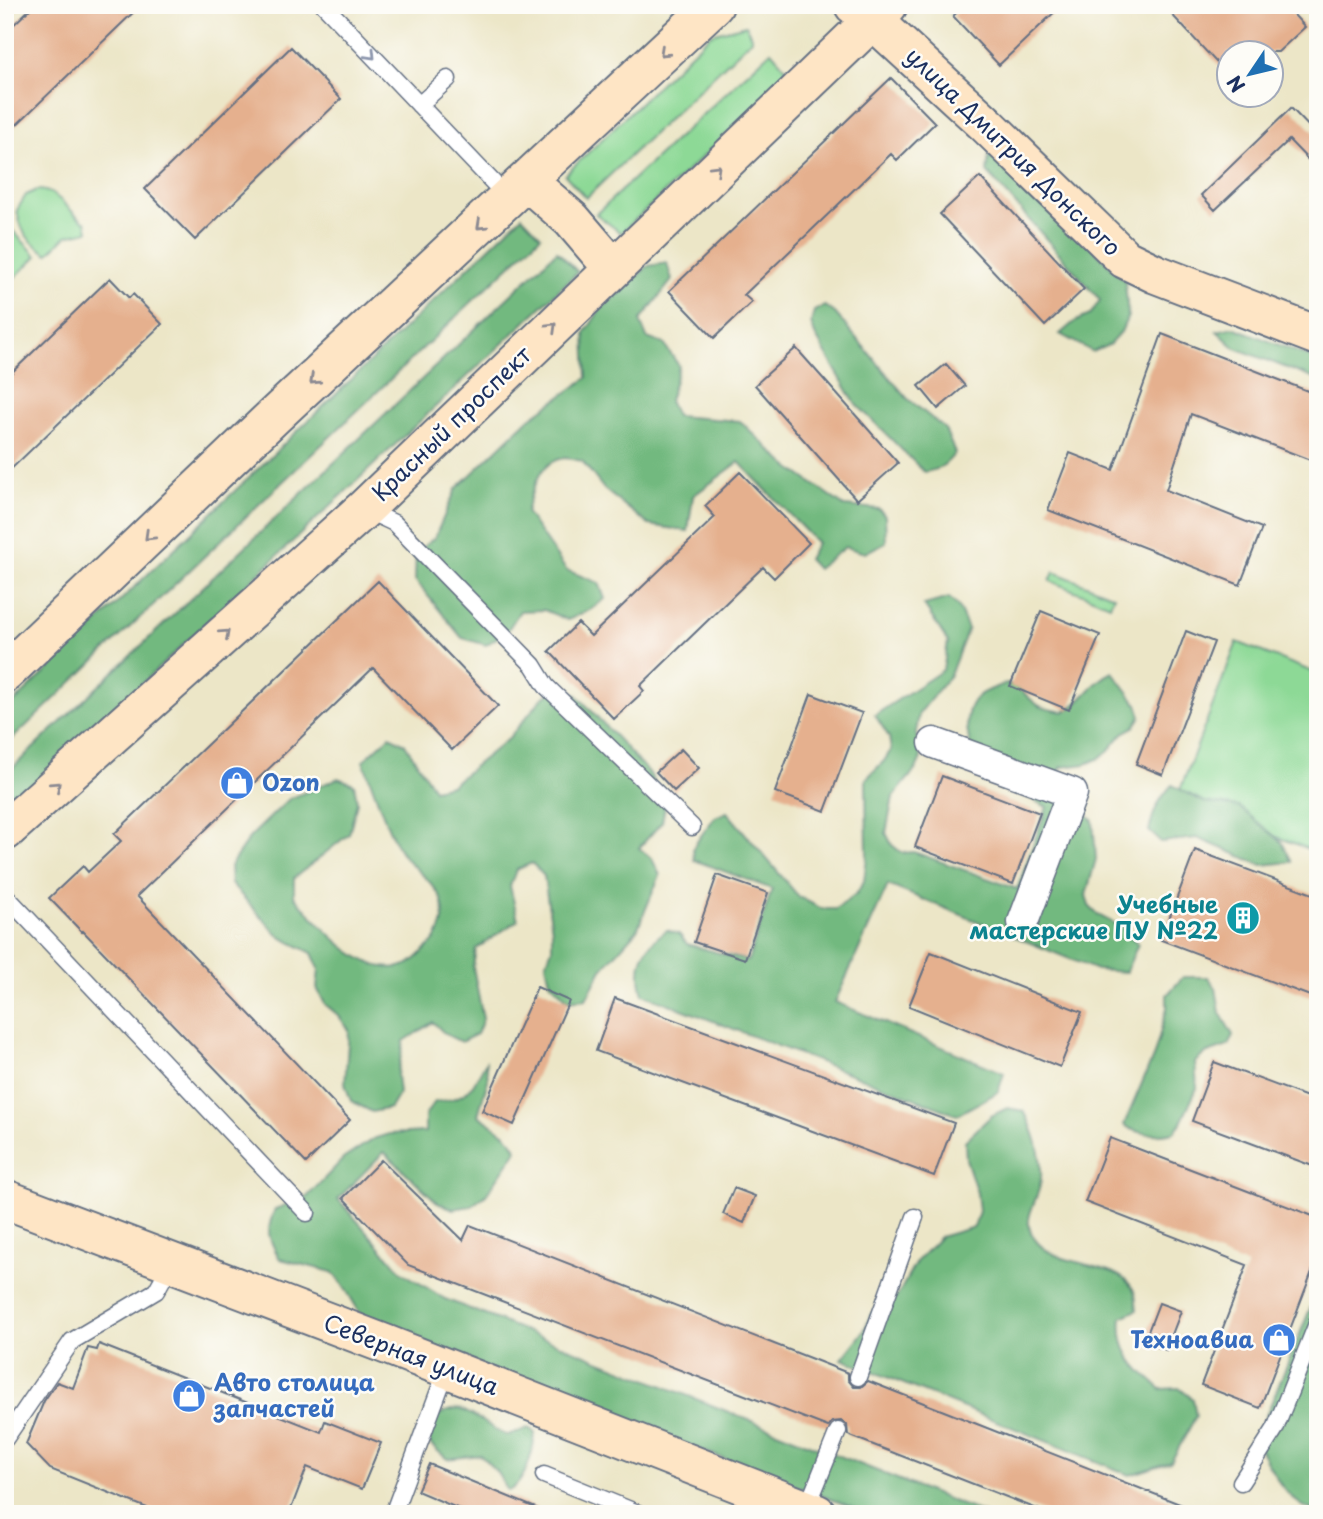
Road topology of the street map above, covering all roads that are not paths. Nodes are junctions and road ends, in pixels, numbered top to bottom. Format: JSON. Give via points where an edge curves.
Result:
{"nodes":[{"id":1,"x":324,"y":5,"type":"edge"},
{"id":2,"x":714,"y":5,"type":"edge"},
{"id":3,"x":871,"y":10,"type":"edge"},
{"id":4,"x":448,"y":79,"type":"dead end"},
{"id":5,"x":419,"y":105,"type":"junction"},
{"id":6,"x":518,"y":190,"type":"junction"},
{"id":7,"x":612,"y":268,"type":"junction"},
{"id":8,"x":1318,"y":336,"type":"edge"},
{"id":9,"x":364,"y":509,"type":"junction"},
{"id":10,"x":5,"y":673,"type":"edge"},
{"id":11,"x":934,"y":743,"type":"dead end"},
{"id":12,"x":692,"y":827,"type":"dead end"},
{"id":13,"x":5,"y":831,"type":"edge"},
{"id":14,"x":5,"y":895,"type":"edge"},
{"id":15,"x":1023,"y":922,"type":"dead end"},
{"id":16,"x":5,"y":1199,"type":"edge"},
{"id":17,"x":307,"y":1213,"type":"dead end"},
{"id":18,"x":915,"y":1217,"type":"dead end"},
{"id":19,"x":171,"y":1264,"type":"junction"},
{"id":20,"x":1318,"y":1321,"type":"edge"},
{"id":21,"x":447,"y":1369,"type":"junction"},
{"id":22,"x":858,"y":1377,"type":"dead end"},
{"id":23,"x":838,"y":1431,"type":"dead end"},
{"id":24,"x":5,"y":1439,"type":"edge"},
{"id":25,"x":544,"y":1475,"type":"dead end"},
{"id":26,"x":1241,"y":1482,"type":"dead end"},
{"id":27,"x":796,"y":1509,"type":"edge"},
{"id":28,"x":393,"y":1514,"type":"edge"},
{"id":29,"x":640,"y":1514,"type":"edge"}],
"edges":[{"from":1,"to":5,"type":"lane","one_way":true},
{"from":2,"to":6,"type":"main road","one_way":true},
{"from":7,"to":3,"type":"main road","name":"Красный проспект","one_way":true},
{"from":3,"to":8,"type":"main road","name":"улица Дмитрия Донского","via":[[1125,259]]},
{"from":4,"to":5,"type":"lane"},
{"from":5,"to":6,"type":"lane"},
{"from":6,"to":7,"type":"main road","via":[[572,220]]},
{"from":6,"to":10,"type":"main road","one_way":true},
{"from":9,"to":7,"type":"main road","name":"Красный проспект","one_way":true},
{"from":9,"to":12,"type":"lane","via":[[394,523],[533,665],[546,686]]},
{"from":13,"to":9,"type":"main road","name":"Красный проспект","one_way":true},
{"from":11,"to":15,"type":"street","via":[[1072,793]]},
{"from":14,"to":17,"type":"lane"},
{"from":16,"to":19,"type":"main road","name":"Северная улица"},
{"from":18,"to":22,"type":"lane"},
{"from":19,"to":21,"type":"main road","name":"Северная улица"},
{"from":19,"to":24,"type":"lane","via":[[156,1291],[72,1342]]},
{"from":20,"to":26,"type":"lane","via":[[1275,1429]]},
{"from":21,"to":27,"type":"main road","name":"Северная улица"},
{"from":21,"to":28,"type":"lane"},
{"from":23,"to":27,"type":"lane"},
{"from":25,"to":29,"type":"lane"}]}
